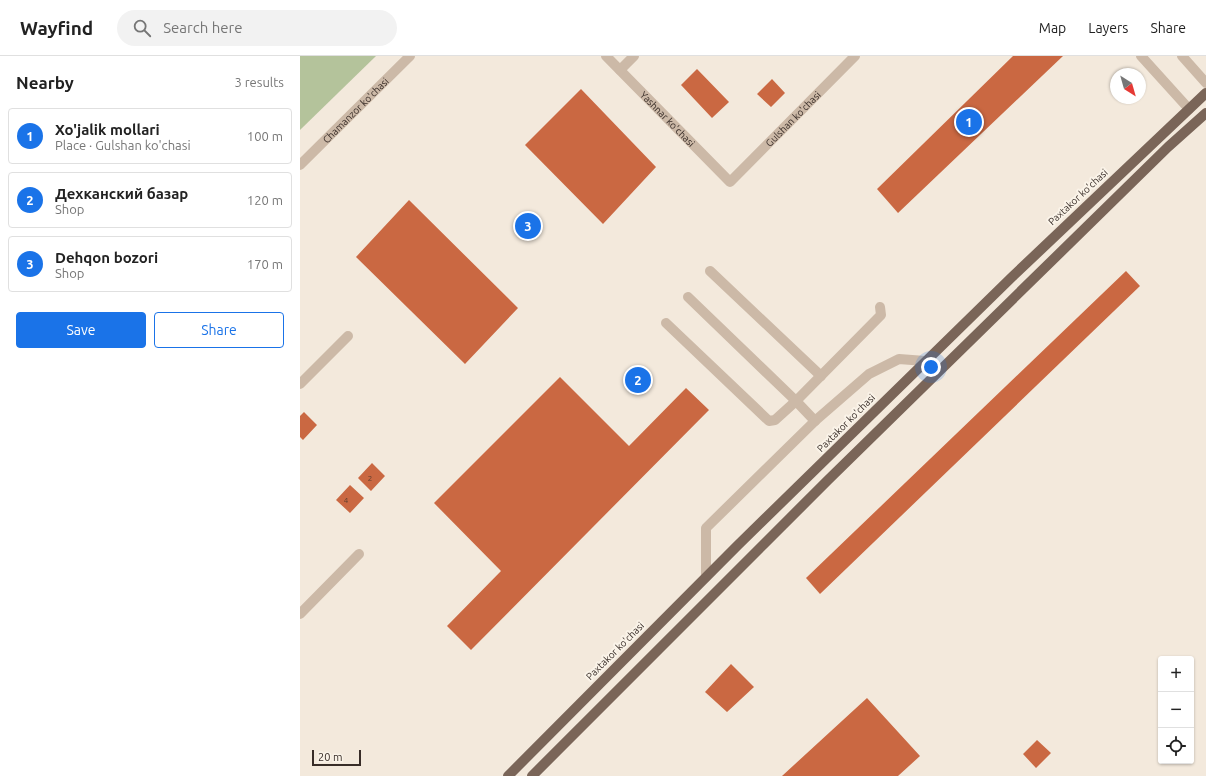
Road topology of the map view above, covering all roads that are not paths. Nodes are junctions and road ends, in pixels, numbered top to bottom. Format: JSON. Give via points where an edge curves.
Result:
{"nodes":[{"id":1,"x":410,"y":56,"type":"edge"},
{"id":2,"x":606,"y":56,"type":"edge"},
{"id":3,"x":634,"y":56,"type":"edge"},
{"id":4,"x":855,"y":56,"type":"edge"},
{"id":5,"x":1141,"y":56,"type":"edge"},
{"id":6,"x":1182,"y":56,"type":"edge"},
{"id":7,"x":620,"y":70,"type":"junction"},
{"id":8,"x":1206,"y":83,"type":"edge"},
{"id":9,"x":1206,"y":93,"type":"edge"},
{"id":10,"x":1189,"y":109,"type":"junction"},
{"id":11,"x":1206,"y":113,"type":"edge"},
{"id":12,"x":300,"y":165,"type":"edge"},
{"id":13,"x":730,"y":182,"type":"joint"},
{"id":14,"x":710,"y":271,"type":"dead end"},
{"id":15,"x":688,"y":297,"type":"dead end"},
{"id":16,"x":880,"y":307,"type":"dead end"},
{"id":17,"x":666,"y":323,"type":"dead end"},
{"id":18,"x":348,"y":336,"type":"dead end"},
{"id":19,"x":925,"y":362,"type":"junction"},
{"id":20,"x":821,"y":376,"type":"junction"},
{"id":21,"x":300,"y":384,"type":"edge"},
{"id":22,"x":796,"y":401,"type":"junction"},
{"id":23,"x":815,"y":421,"type":"junction"},
{"id":24,"x":359,"y":554,"type":"dead end"},
{"id":25,"x":706,"y":577,"type":"junction"},
{"id":26,"x":300,"y":614,"type":"edge"},
{"id":27,"x":508,"y":776,"type":"edge"},
{"id":28,"x":532,"y":776,"type":"edge"}],
"edges":[{"from":1,"to":12,"type":"street","name":"Chamanzor ko'chasi"},
{"from":2,"to":7,"type":"street","name":"Yashnar ko'chasi"},
{"from":3,"to":7,"type":"street"},
{"from":4,"to":13,"type":"street","name":"Gulshan ko'chasi"},
{"from":5,"to":10,"type":"street"},
{"from":6,"to":8,"type":"street"},
{"from":7,"to":13,"type":"street","name":"Yashnar ko'chasi"},
{"from":9,"to":10,"type":"main road","name":"Paxtakor ko'chasi"},
{"from":10,"to":19,"type":"main road","name":"Paxtakor ko'chasi"},
{"from":11,"to":28,"type":"main road","via":[[1168,147],[828,480]]},
{"from":14,"to":20,"type":"street"},
{"from":15,"to":22,"type":"street"},
{"from":16,"to":20,"type":"street","via":[[881,315]]},
{"from":17,"to":22,"type":"street","via":[[768,421],[775,420]]},
{"from":18,"to":21,"type":"street"},
{"from":19,"to":23,"type":"street","via":[[899,359],[869,374]]},
{"from":19,"to":25,"type":"main road","name":"Paxtakor ko'chasi"},
{"from":20,"to":22,"type":"street"},
{"from":22,"to":23,"type":"street"},
{"from":23,"to":25,"type":"street","via":[[706,528]]},
{"from":24,"to":26,"type":"street"},
{"from":25,"to":27,"type":"main road","name":"Paxtakor ko'chasi"}]}
